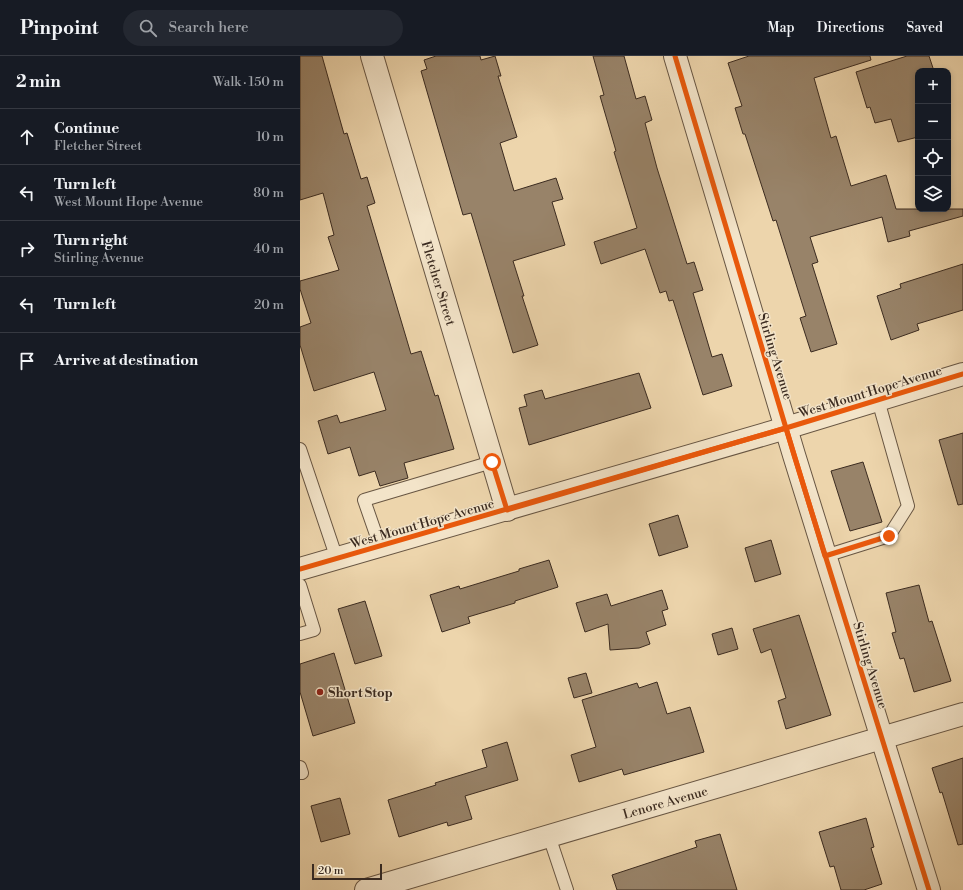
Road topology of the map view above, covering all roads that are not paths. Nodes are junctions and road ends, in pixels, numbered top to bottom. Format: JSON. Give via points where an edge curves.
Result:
{"nodes":[{"id":1,"x":372,"y":56,"type":"edge"},
{"id":2,"x":675,"y":56,"type":"edge"},
{"id":3,"x":963,"y":374,"type":"edge"},
{"id":4,"x":878,"y":400,"type":"junction"},
{"id":5,"x":786,"y":428,"type":"junction"},
{"id":6,"x":300,"y":448,"type":"edge"},
{"id":7,"x":492,"y":462,"type":"junction"},
{"id":8,"x":507,"y":510,"type":"junction"},
{"id":9,"x":380,"y":546,"type":"junction"},
{"id":10,"x":825,"y":556,"type":"junction"},
{"id":11,"x":337,"y":559,"type":"junction"},
{"id":12,"x":300,"y":569,"type":"edge"},
{"id":13,"x":300,"y":585,"type":"edge"},
{"id":14,"x":300,"y":634,"type":"edge"},
{"id":15,"x":963,"y":714,"type":"edge"},
{"id":16,"x":882,"y":737,"type":"junction"},
{"id":17,"x":300,"y":767,"type":"edge"},
{"id":18,"x":300,"y":773,"type":"edge"},
{"id":19,"x":549,"y":836,"type":"junction"},
{"id":20,"x":366,"y":890,"type":"edge"},
{"id":21,"x":567,"y":890,"type":"edge"},
{"id":22,"x":929,"y":890,"type":"edge"}],
"edges":[{"from":1,"to":7,"type":"street","name":"Fletcher Street"},
{"from":2,"to":5,"type":"street","name":"Stirling Avenue"},
{"from":3,"to":4,"type":"street","name":"West Mount Hope Avenue"},
{"from":4,"to":5,"type":"street","name":"West Mount Hope Avenue"},
{"from":4,"to":10,"type":"lane","via":[[908,506],[889,536]]},
{"from":5,"to":8,"type":"street","name":"West Mount Hope Avenue"},
{"from":5,"to":10,"type":"street","name":"Stirling Avenue"},
{"from":6,"to":11,"type":"lane"},
{"from":7,"to":8,"type":"street","name":"Fletcher Street"},
{"from":7,"to":9,"type":"lane","via":[[364,500]]},
{"from":8,"to":9,"type":"street","name":"West Mount Hope Avenue"},
{"from":9,"to":11,"type":"street","name":"West Mount Hope Avenue"},
{"from":10,"to":16,"type":"street","name":"Stirling Avenue"},
{"from":11,"to":12,"type":"street","name":"West Mount Hope Avenue"},
{"from":13,"to":14,"type":"lane","via":[[314,630]]},
{"from":15,"to":16,"type":"street","name":"Lenore Avenue"},
{"from":16,"to":19,"type":"street","name":"Lenore Avenue"},
{"from":16,"to":22,"type":"street","name":"Stirling Avenue"},
{"from":17,"to":18,"type":"lane"},
{"from":19,"to":20,"type":"street","name":"Lenore Avenue"},
{"from":19,"to":21,"type":"lane"}]}
